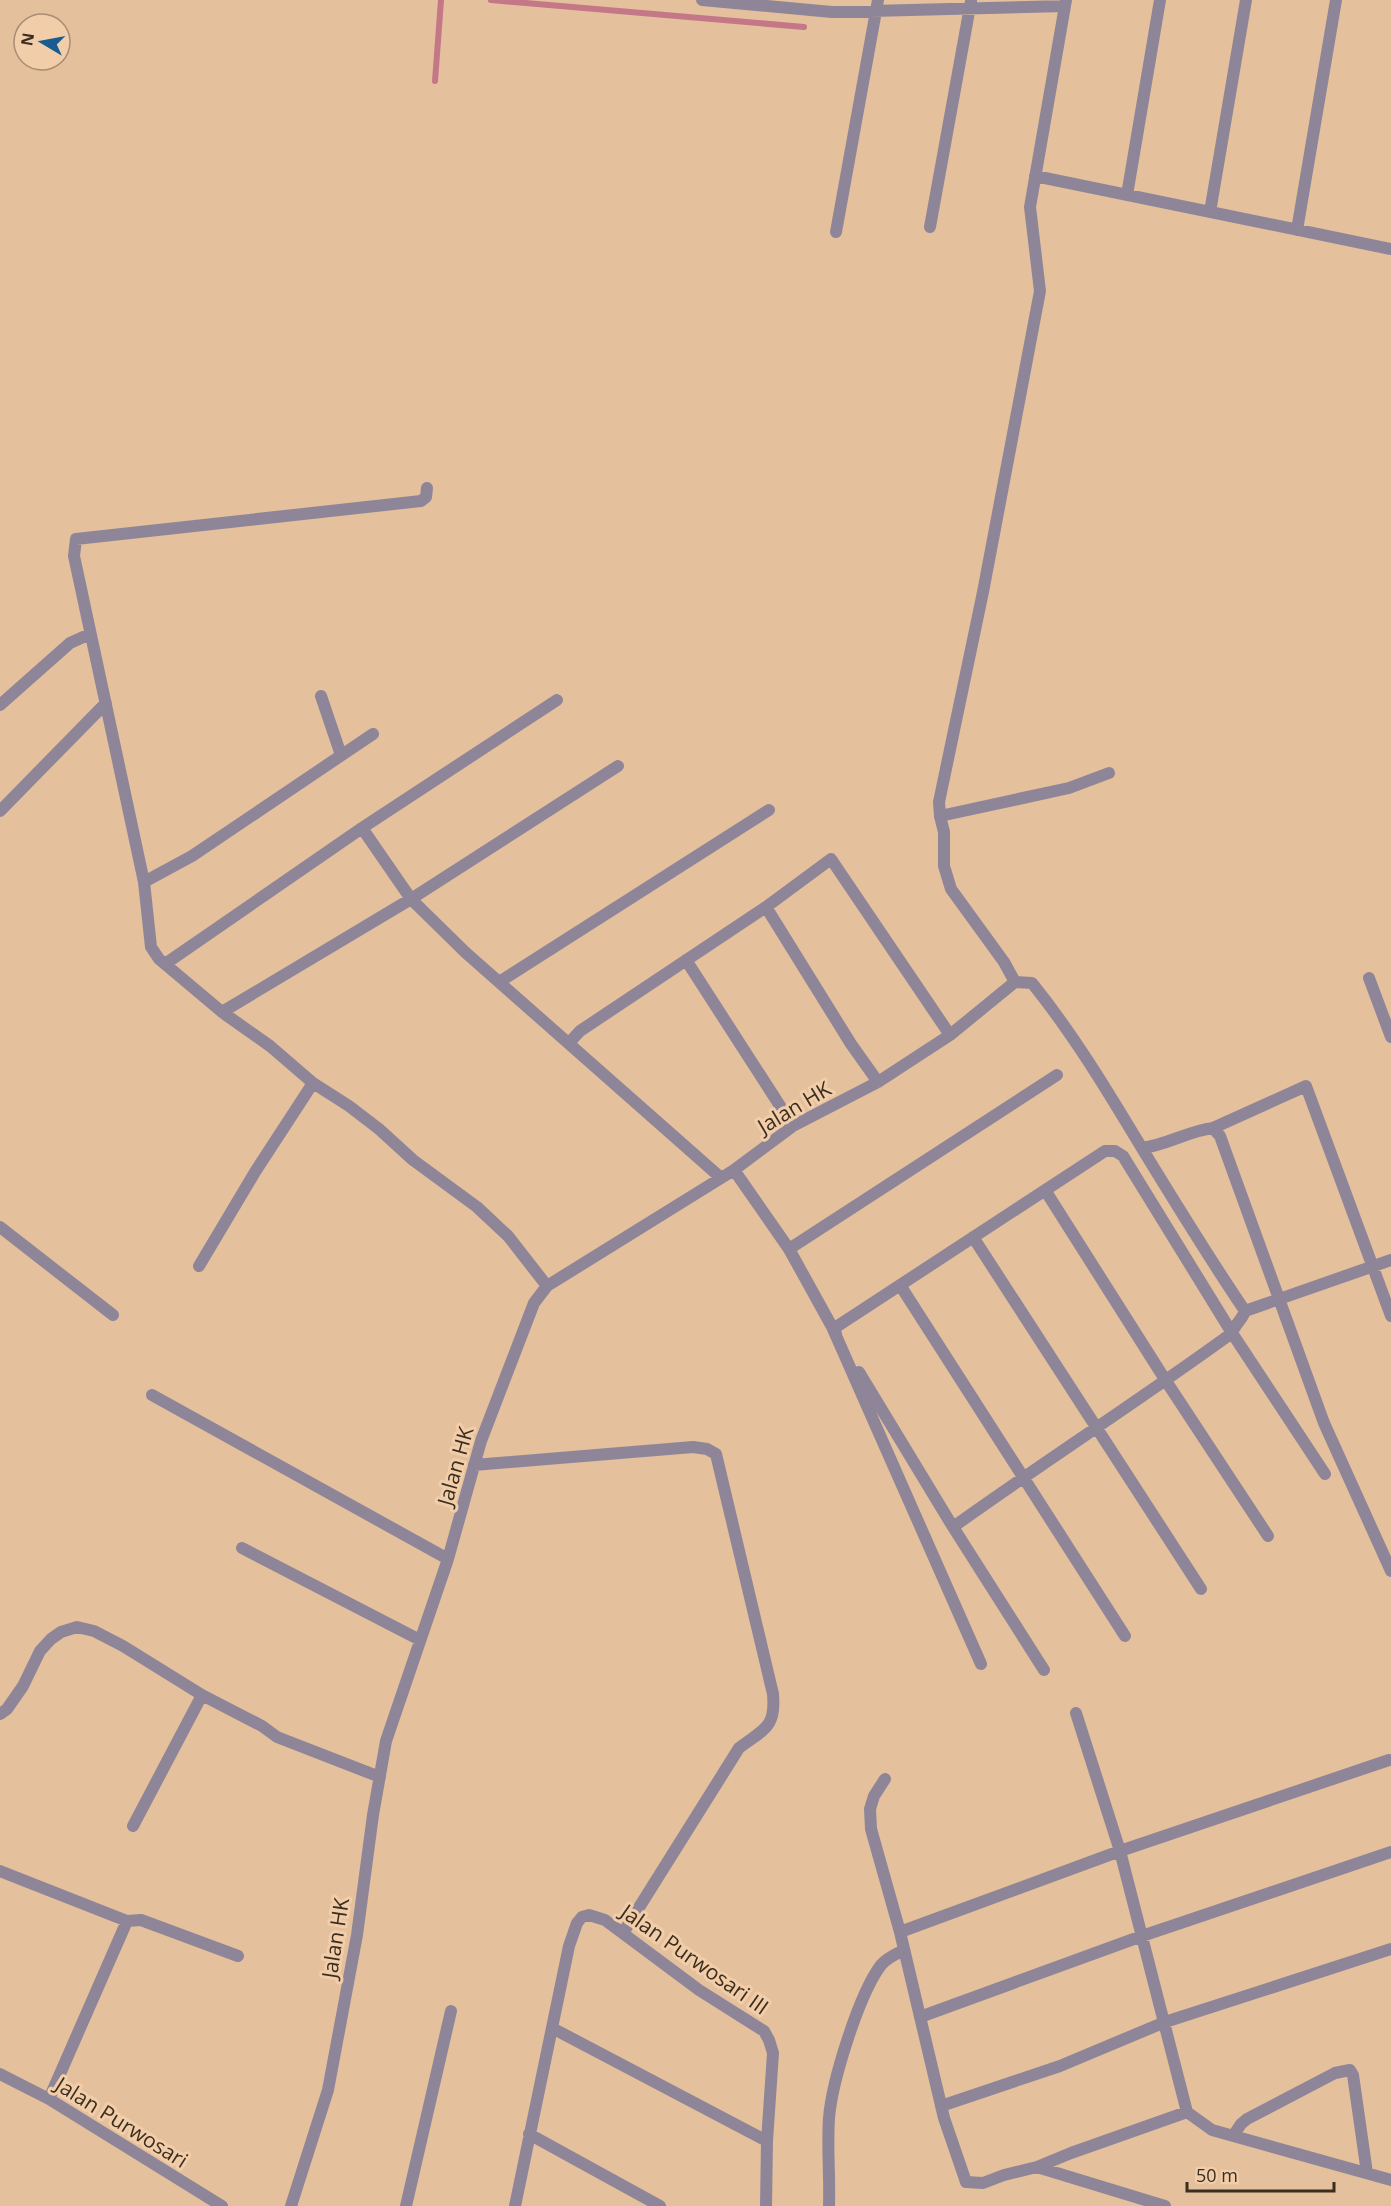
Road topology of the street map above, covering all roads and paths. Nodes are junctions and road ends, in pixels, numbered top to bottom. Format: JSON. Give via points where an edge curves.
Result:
{"nodes":[{"id":1,"x":702,"y":0,"type":"edge"},
{"id":2,"x":1160,"y":0,"type":"edge"},
{"id":3,"x":1246,"y":0,"type":"edge"},
{"id":4,"x":1336,"y":0,"type":"edge"},
{"id":5,"x":1066,"y":3,"type":"edge"},
{"id":6,"x":970,"y":4,"type":"edge"},
{"id":7,"x":877,"y":5,"type":"edge"},
{"id":8,"x":1035,"y":176,"type":"junction"},
{"id":9,"x":1127,"y":195,"type":"junction"},
{"id":10,"x":1210,"y":212,"type":"junction"},
{"id":11,"x":930,"y":227,"type":"dead end"},
{"id":12,"x":1297,"y":230,"type":"junction"},
{"id":13,"x":836,"y":232,"type":"dead end"},
{"id":14,"x":1391,"y":249,"type":"edge"},
{"id":15,"x":427,"y":488,"type":"dead end"},
{"id":16,"x":90,"y":634,"type":"junction"},
{"id":17,"x":321,"y":696,"type":"dead end"},
{"id":18,"x":557,"y":700,"type":"dead end"},
{"id":19,"x":106,"y":703,"type":"junction"},
{"id":20,"x":0,"y":705,"type":"edge"},
{"id":21,"x":374,"y":734,"type":"dead end"},
{"id":22,"x":341,"y":755,"type":"junction"},
{"id":23,"x":618,"y":766,"type":"dead end"},
{"id":24,"x":1109,"y":773,"type":"dead end"},
{"id":25,"x":770,"y":810,"type":"dead end"},
{"id":26,"x":0,"y":811,"type":"edge"},
{"id":27,"x":940,"y":816,"type":"junction"},
{"id":28,"x":362,"y":828,"type":"junction"},
{"id":29,"x":144,"y":882,"type":"junction"},
{"id":30,"x":411,"y":899,"type":"junction"},
{"id":31,"x":766,"y":907,"type":"junction"},
{"id":32,"x":686,"y":960,"type":"junction"},
{"id":33,"x":165,"y":964,"type":"junction"},
{"id":34,"x":1370,"y":978,"type":"dead end"},
{"id":35,"x":499,"y":982,"type":"junction"},
{"id":36,"x":1015,"y":982,"type":"junction"},
{"id":37,"x":222,"y":1012,"type":"junction"},
{"id":38,"x":950,"y":1035,"type":"junction"},
{"id":39,"x":1391,"y":1037,"type":"edge"},
{"id":40,"x":569,"y":1043,"type":"junction"},
{"id":41,"x":1057,"y":1075,"type":"dead end"},
{"id":42,"x":878,"y":1082,"type":"junction"},
{"id":43,"x":313,"y":1083,"type":"junction"},
{"id":44,"x":793,"y":1126,"type":"junction"},
{"id":45,"x":1213,"y":1128,"type":"junction"},
{"id":46,"x":1142,"y":1148,"type":"junction"},
{"id":47,"x":734,"y":1170,"type":"junction"},
{"id":48,"x":720,"y":1177,"type":"junction"},
{"id":49,"x":1045,"y":1190,"type":"junction"},
{"id":50,"x":0,"y":1227,"type":"edge"},
{"id":51,"x":973,"y":1237,"type":"junction"},
{"id":52,"x":789,"y":1249,"type":"junction"},
{"id":53,"x":1391,"y":1260,"type":"edge"},
{"id":54,"x":199,"y":1266,"type":"dead end"},
{"id":55,"x":1373,"y":1266,"type":"junction"},
{"id":56,"x":900,"y":1285,"type":"junction"},
{"id":57,"x":547,"y":1286,"type":"junction"},
{"id":58,"x":1280,"y":1298,"type":"junction"},
{"id":59,"x":1245,"y":1311,"type":"junction"},
{"id":60,"x":113,"y":1315,"type":"dead end"},
{"id":61,"x":1391,"y":1316,"type":"edge"},
{"id":62,"x":833,"y":1329,"type":"junction"},
{"id":63,"x":1232,"y":1333,"type":"junction"},
{"id":64,"x":1166,"y":1381,"type":"junction"},
{"id":65,"x":152,"y":1395,"type":"dead end"},
{"id":66,"x":1097,"y":1428,"type":"junction"},
{"id":67,"x":474,"y":1465,"type":"junction"},
{"id":68,"x":1325,"y":1474,"type":"dead end"},
{"id":69,"x":1024,"y":1476,"type":"junction"},
{"id":70,"x":953,"y":1527,"type":"junction"},
{"id":71,"x":1268,"y":1536,"type":"dead end"},
{"id":72,"x":242,"y":1548,"type":"dead end"},
{"id":73,"x":448,"y":1559,"type":"junction"},
{"id":74,"x":1391,"y":1571,"type":"edge"},
{"id":75,"x":1201,"y":1589,"type":"dead end"},
{"id":76,"x":1125,"y":1636,"type":"dead end"},
{"id":77,"x":420,"y":1640,"type":"junction"},
{"id":78,"x":981,"y":1664,"type":"dead end"},
{"id":79,"x":1044,"y":1670,"type":"dead end"},
{"id":80,"x":202,"y":1695,"type":"junction"},
{"id":81,"x":1076,"y":1713,"type":"dead end"},
{"id":82,"x":0,"y":1714,"type":"edge"},
{"id":83,"x":1389,"y":1760,"type":"dead end"},
{"id":84,"x":380,"y":1777,"type":"junction"},
{"id":85,"x":885,"y":1779,"type":"dead end"},
{"id":86,"x":133,"y":1826,"type":"dead end"},
{"id":87,"x":1120,"y":1851,"type":"junction"},
{"id":88,"x":1391,"y":1853,"type":"edge"},
{"id":89,"x":0,"y":1871,"type":"edge"},
{"id":90,"x":127,"y":1921,"type":"junction"},
{"id":91,"x":900,"y":1932,"type":"junction"},
{"id":92,"x":623,"y":1934,"type":"junction"},
{"id":93,"x":1142,"y":1936,"type":"junction"},
{"id":94,"x":1391,"y":1948,"type":"edge"},
{"id":95,"x":904,"y":1950,"type":"junction"},
{"id":96,"x":238,"y":1956,"type":"dead end"},
{"id":97,"x":451,"y":2011,"type":"dead end"},
{"id":98,"x":920,"y":2017,"type":"junction"},
{"id":99,"x":1165,"y":2022,"type":"junction"},
{"id":100,"x":552,"y":2028,"type":"junction"},
{"id":101,"x":0,"y":2074,"type":"edge"},
{"id":102,"x":49,"y":2099,"type":"junction"},
{"id":103,"x":941,"y":2106,"type":"junction"},
{"id":104,"x":1187,"y":2112,"type":"junction"},
{"id":105,"x":529,"y":2134,"type":"junction"},
{"id":106,"x":1233,"y":2136,"type":"junction"},
{"id":107,"x":767,"y":2141,"type":"junction"},
{"id":108,"x":1037,"y":2167,"type":"junction"},
{"id":109,"x":1367,"y":2174,"type":"junction"},
{"id":110,"x":1391,"y":2180,"type":"edge"},
{"id":111,"x":1130,"y":2201,"type":"edge"},
{"id":112,"x":222,"y":2206,"type":"edge"},
{"id":113,"x":291,"y":2206,"type":"edge"},
{"id":114,"x":406,"y":2206,"type":"edge"},
{"id":115,"x":515,"y":2206,"type":"edge"},
{"id":116,"x":660,"y":2206,"type":"edge"},
{"id":117,"x":766,"y":2206,"type":"edge"},
{"id":118,"x":829,"y":2206,"type":"edge"},
{"id":119,"x":1165,"y":2206,"type":"edge"}],
"edges":[{"from":1,"to":7,"type":"street","via":[[832,12]]},
{"from":2,"to":9,"type":"street"},
{"from":3,"to":10,"type":"street"},
{"from":4,"to":12,"type":"street"},
{"from":5,"to":6,"type":"street"},
{"from":5,"to":8,"type":"street"},
{"from":6,"to":7,"type":"street"},
{"from":6,"to":11,"type":"street"},
{"from":7,"to":13,"type":"street"},
{"from":8,"to":9,"type":"street"},
{"from":8,"to":27,"type":"street","via":[[1030,207],[1040,291],[939,802]]},
{"from":9,"to":10,"type":"street"},
{"from":10,"to":12,"type":"street"},
{"from":12,"to":14,"type":"street"},
{"from":15,"to":16,"type":"street","via":[[421,501],[76,539],[74,556]]},
{"from":16,"to":19,"type":"street"},
{"from":16,"to":20,"type":"street","via":[[70,643]]},
{"from":17,"to":22,"type":"street"},
{"from":18,"to":28,"type":"street"},
{"from":19,"to":26,"type":"street"},
{"from":19,"to":29,"type":"street"},
{"from":21,"to":22,"type":"street"},
{"from":22,"to":29,"type":"street","via":[[192,856]]},
{"from":23,"to":30,"type":"street"},
{"from":24,"to":27,"type":"street","via":[[1069,788]]},
{"from":25,"to":35,"type":"street"},
{"from":27,"to":36,"type":"street","via":[[944,866],[951,889]]},
{"from":28,"to":30,"type":"street"},
{"from":28,"to":33,"type":"street"},
{"from":29,"to":33,"type":"street","via":[[151,947]]},
{"from":30,"to":35,"type":"street"},
{"from":30,"to":37,"type":"street"},
{"from":31,"to":32,"type":"street"},
{"from":31,"to":38,"type":"street","via":[[831,859]]},
{"from":31,"to":42,"type":"street"},
{"from":32,"to":40,"type":"street","via":[[580,1031]]},
{"from":32,"to":44,"type":"street"},
{"from":33,"to":37,"type":"street"},
{"from":34,"to":39,"type":"street"},
{"from":35,"to":40,"type":"street"},
{"from":36,"to":38,"type":"street","name":"Jalan HK"},
{"from":36,"to":46,"type":"street","via":[[1032,983],[1055,1011]]},
{"from":37,"to":43,"type":"street"},
{"from":38,"to":42,"type":"street","name":"Jalan HK"},
{"from":40,"to":48,"type":"street"},
{"from":41,"to":52,"type":"street"},
{"from":42,"to":44,"type":"street","name":"Jalan HK"},
{"from":43,"to":54,"type":"street"},
{"from":43,"to":57,"type":"street","via":[[349,1106],[477,1208],[508,1236]]},
{"from":44,"to":47,"type":"street","name":"Jalan HK"},
{"from":45,"to":46,"type":"street"},
{"from":45,"to":55,"type":"street","via":[[1306,1086]]},
{"from":45,"to":58,"type":"street","via":[[1221,1136]]},
{"from":46,"to":59,"type":"street"},
{"from":47,"to":48,"type":"street","name":"Jalan HK"},
{"from":47,"to":52,"type":"street"},
{"from":48,"to":57,"type":"street","name":"Jalan HK"},
{"from":49,"to":51,"type":"street"},
{"from":49,"to":63,"type":"street","via":[[1105,1151],[1123,1156]]},
{"from":49,"to":64,"type":"street"},
{"from":50,"to":60,"type":"street"},
{"from":51,"to":56,"type":"street"},
{"from":51,"to":66,"type":"street"},
{"from":52,"to":62,"type":"street"},
{"from":53,"to":55,"type":"street"},
{"from":55,"to":58,"type":"street"},
{"from":55,"to":61,"type":"street"},
{"from":56,"to":62,"type":"street"},
{"from":56,"to":69,"type":"street"},
{"from":57,"to":67,"type":"street","name":"Jalan HK","via":[[534,1303]]},
{"from":58,"to":59,"type":"street"},
{"from":58,"to":74,"type":"street","via":[[1324,1423]]},
{"from":59,"to":63,"type":"street"},
{"from":62,"to":70,"type":"street"},
{"from":62,"to":78,"type":"street"},
{"from":63,"to":64,"type":"street"},
{"from":63,"to":68,"type":"street"},
{"from":64,"to":66,"type":"street"},
{"from":64,"to":71,"type":"street"},
{"from":65,"to":73,"type":"street"},
{"from":66,"to":69,"type":"street"},
{"from":66,"to":75,"type":"street"},
{"from":67,"to":73,"type":"street","name":"Jalan HK"},
{"from":67,"to":92,"type":"street","via":[[693,1447],[716,1454],[773,1694],[774,1717],[739,1748]]},
{"from":69,"to":70,"type":"street"},
{"from":69,"to":76,"type":"street"},
{"from":70,"to":79,"type":"street"},
{"from":72,"to":77,"type":"street"},
{"from":73,"to":77,"type":"street","name":"Jalan HK"},
{"from":77,"to":84,"type":"street","name":"Jalan HK","via":[[386,1741]]},
{"from":80,"to":82,"type":"street","via":[[123,1646],[77,1627],[61,1632],[40,1651],[23,1686]]},
{"from":80,"to":84,"type":"street","via":[[277,1737]]},
{"from":80,"to":86,"type":"street"},
{"from":81,"to":87,"type":"street"},
{"from":83,"to":87,"type":"street"},
{"from":84,"to":113,"type":"street","name":"Jalan HK","via":[[357,1935],[328,2090]]},
{"from":85,"to":91,"type":"street","via":[[870,1809],[871,1829]]},
{"from":87,"to":91,"type":"street"},
{"from":87,"to":93,"type":"street"},
{"from":88,"to":93,"type":"street"},
{"from":89,"to":90,"type":"street"},
{"from":90,"to":96,"type":"street","via":[[141,1920]]},
{"from":90,"to":102,"type":"street"},
{"from":91,"to":95,"type":"street"},
{"from":92,"to":100,"type":"street","name":"Jalan Purwosari III","via":[[605,1920],[590,1915],[577,1923]]},
{"from":92,"to":107,"type":"street","name":"Jalan Purwosari III","via":[[699,1990],[764,2031],[772,2053]]},
{"from":93,"to":98,"type":"street"},
{"from":93,"to":99,"type":"street"},
{"from":94,"to":99,"type":"street"},
{"from":95,"to":98,"type":"street"},
{"from":95,"to":118,"type":"street","via":[[882,1964],[870,1986],[832,2094]]},
{"from":97,"to":114,"type":"street"},
{"from":98,"to":103,"type":"street"},
{"from":99,"to":103,"type":"street","via":[[1060,2066]]},
{"from":99,"to":104,"type":"street"},
{"from":100,"to":105,"type":"street","name":"Jalan Purwosari III"},
{"from":100,"to":107,"type":"street"},
{"from":101,"to":102,"type":"street","name":"Jalan Purwosari"},
{"from":102,"to":112,"type":"street","name":"Jalan Purwosari"},
{"from":103,"to":108,"type":"street","via":[[966,2182],[982,2183]]},
{"from":104,"to":106,"type":"street","via":[[1212,2130]]},
{"from":104,"to":108,"type":"street"},
{"from":105,"to":115,"type":"street","name":"Jalan Purwosari III"},
{"from":105,"to":116,"type":"street"},
{"from":106,"to":109,"type":"street"},
{"from":106,"to":109,"type":"street","via":[[1247,2119],[1335,2073],[1350,2070]]},
{"from":107,"to":117,"type":"street","name":"Jalan Purwosari III"},
{"from":108,"to":111,"type":"street"},
{"from":109,"to":110,"type":"street"},
{"from":111,"to":119,"type":"street"}]}
